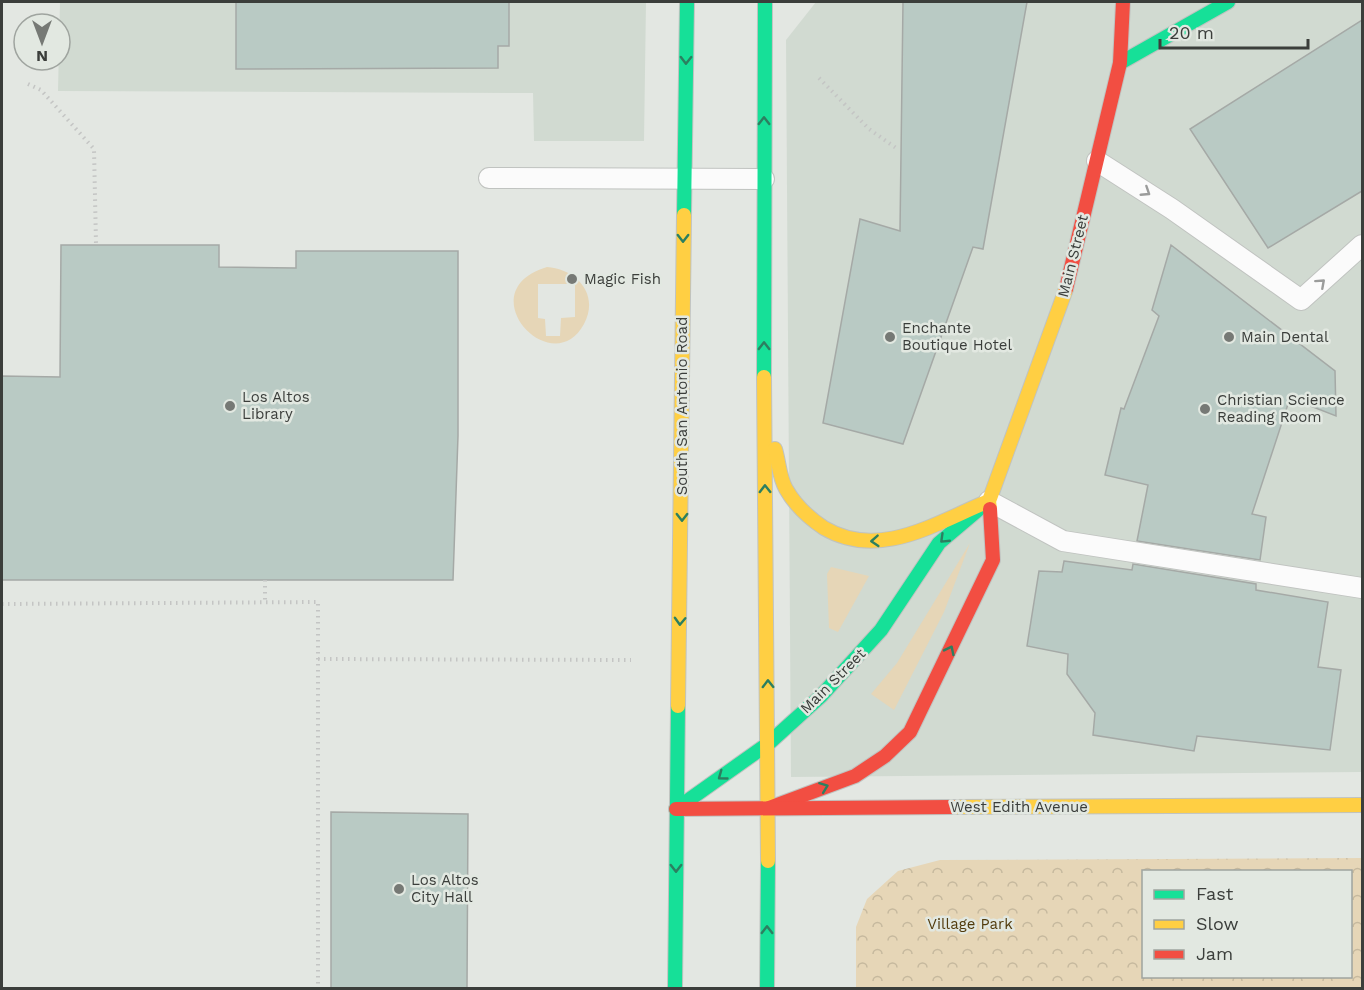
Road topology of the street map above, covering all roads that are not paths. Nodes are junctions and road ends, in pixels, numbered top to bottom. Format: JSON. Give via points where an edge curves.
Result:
{"nodes":[{"id":1,"x":687,"y":2,"type":"edge"},
{"id":2,"x":765,"y":2,"type":"edge"},
{"id":3,"x":1123,"y":2,"type":"edge"},
{"id":4,"x":1228,"y":2,"type":"edge"},
{"id":5,"x":1120,"y":63,"type":"junction"},
{"id":6,"x":1096,"y":161,"type":"junction"},
{"id":7,"x":489,"y":178,"type":"dead end"},
{"id":8,"x":683,"y":179,"type":"junction"},
{"id":9,"x":764,"y":179,"type":"junction"},
{"id":10,"x":1362,"y":245,"type":"edge"},
{"id":11,"x":764,"y":404,"type":"junction"},
{"id":12,"x":988,"y":501,"type":"junction"},
{"id":13,"x":1362,"y":588,"type":"edge"},
{"id":14,"x":769,"y":743,"type":"junction"},
{"id":15,"x":1362,"y":806,"type":"edge"},
{"id":16,"x":769,"y":808,"type":"junction"},
{"id":17,"x":676,"y":810,"type":"junction"},
{"id":18,"x":675,"y":988,"type":"edge"},
{"id":19,"x":767,"y":988,"type":"edge"}],
"edges":[{"from":1,"to":8,"type":"main road","name":"South San Antonio Road","one_way":true},
{"from":9,"to":2,"type":"main road","one_way":true},
{"from":3,"to":5,"type":"main road","name":"Main Street"},
{"from":4,"to":5,"type":"main road"},
{"from":5,"to":6,"type":"main road","name":"Main Street"},
{"from":6,"to":10,"type":"lane","one_way":true,"via":[[1301,300]]},
{"from":6,"to":12,"type":"main road","name":"Main Street","via":[[1066,289]]},
{"from":7,"to":8,"type":"lane"},
{"from":8,"to":9,"type":"lane"},
{"from":8,"to":17,"type":"main road","name":"South San Antonio Road","one_way":true,"via":[[682,563]]},
{"from":11,"to":9,"type":"main road","one_way":true},
{"from":12,"to":11,"type":"main road","one_way":true,"via":[[891,540],[866,542],[842,536],[800,510],[785,487]]},
{"from":14,"to":11,"type":"main road","one_way":true},
{"from":12,"to":13,"type":"lane","via":[[1063,541]]},
{"from":12,"to":14,"type":"main road","name":"Main Street","one_way":true,"via":[[939,543],[881,630],[854,662]]},
{"from":16,"to":12,"type":"main road","name":"Main Street","one_way":true,"via":[[855,776],[885,756],[910,732],[993,560]]},
{"from":14,"to":16,"type":"main road"},
{"from":14,"to":17,"type":"main road","name":"Main Street","one_way":true},
{"from":15,"to":16,"type":"main road","name":"West Edith Avenue"},
{"from":16,"to":17,"type":"main road","name":"West Edith Avenue"},
{"from":19,"to":16,"type":"main road","one_way":true},
{"from":17,"to":18,"type":"main road","name":"South San Antonio Road","one_way":true}]}
